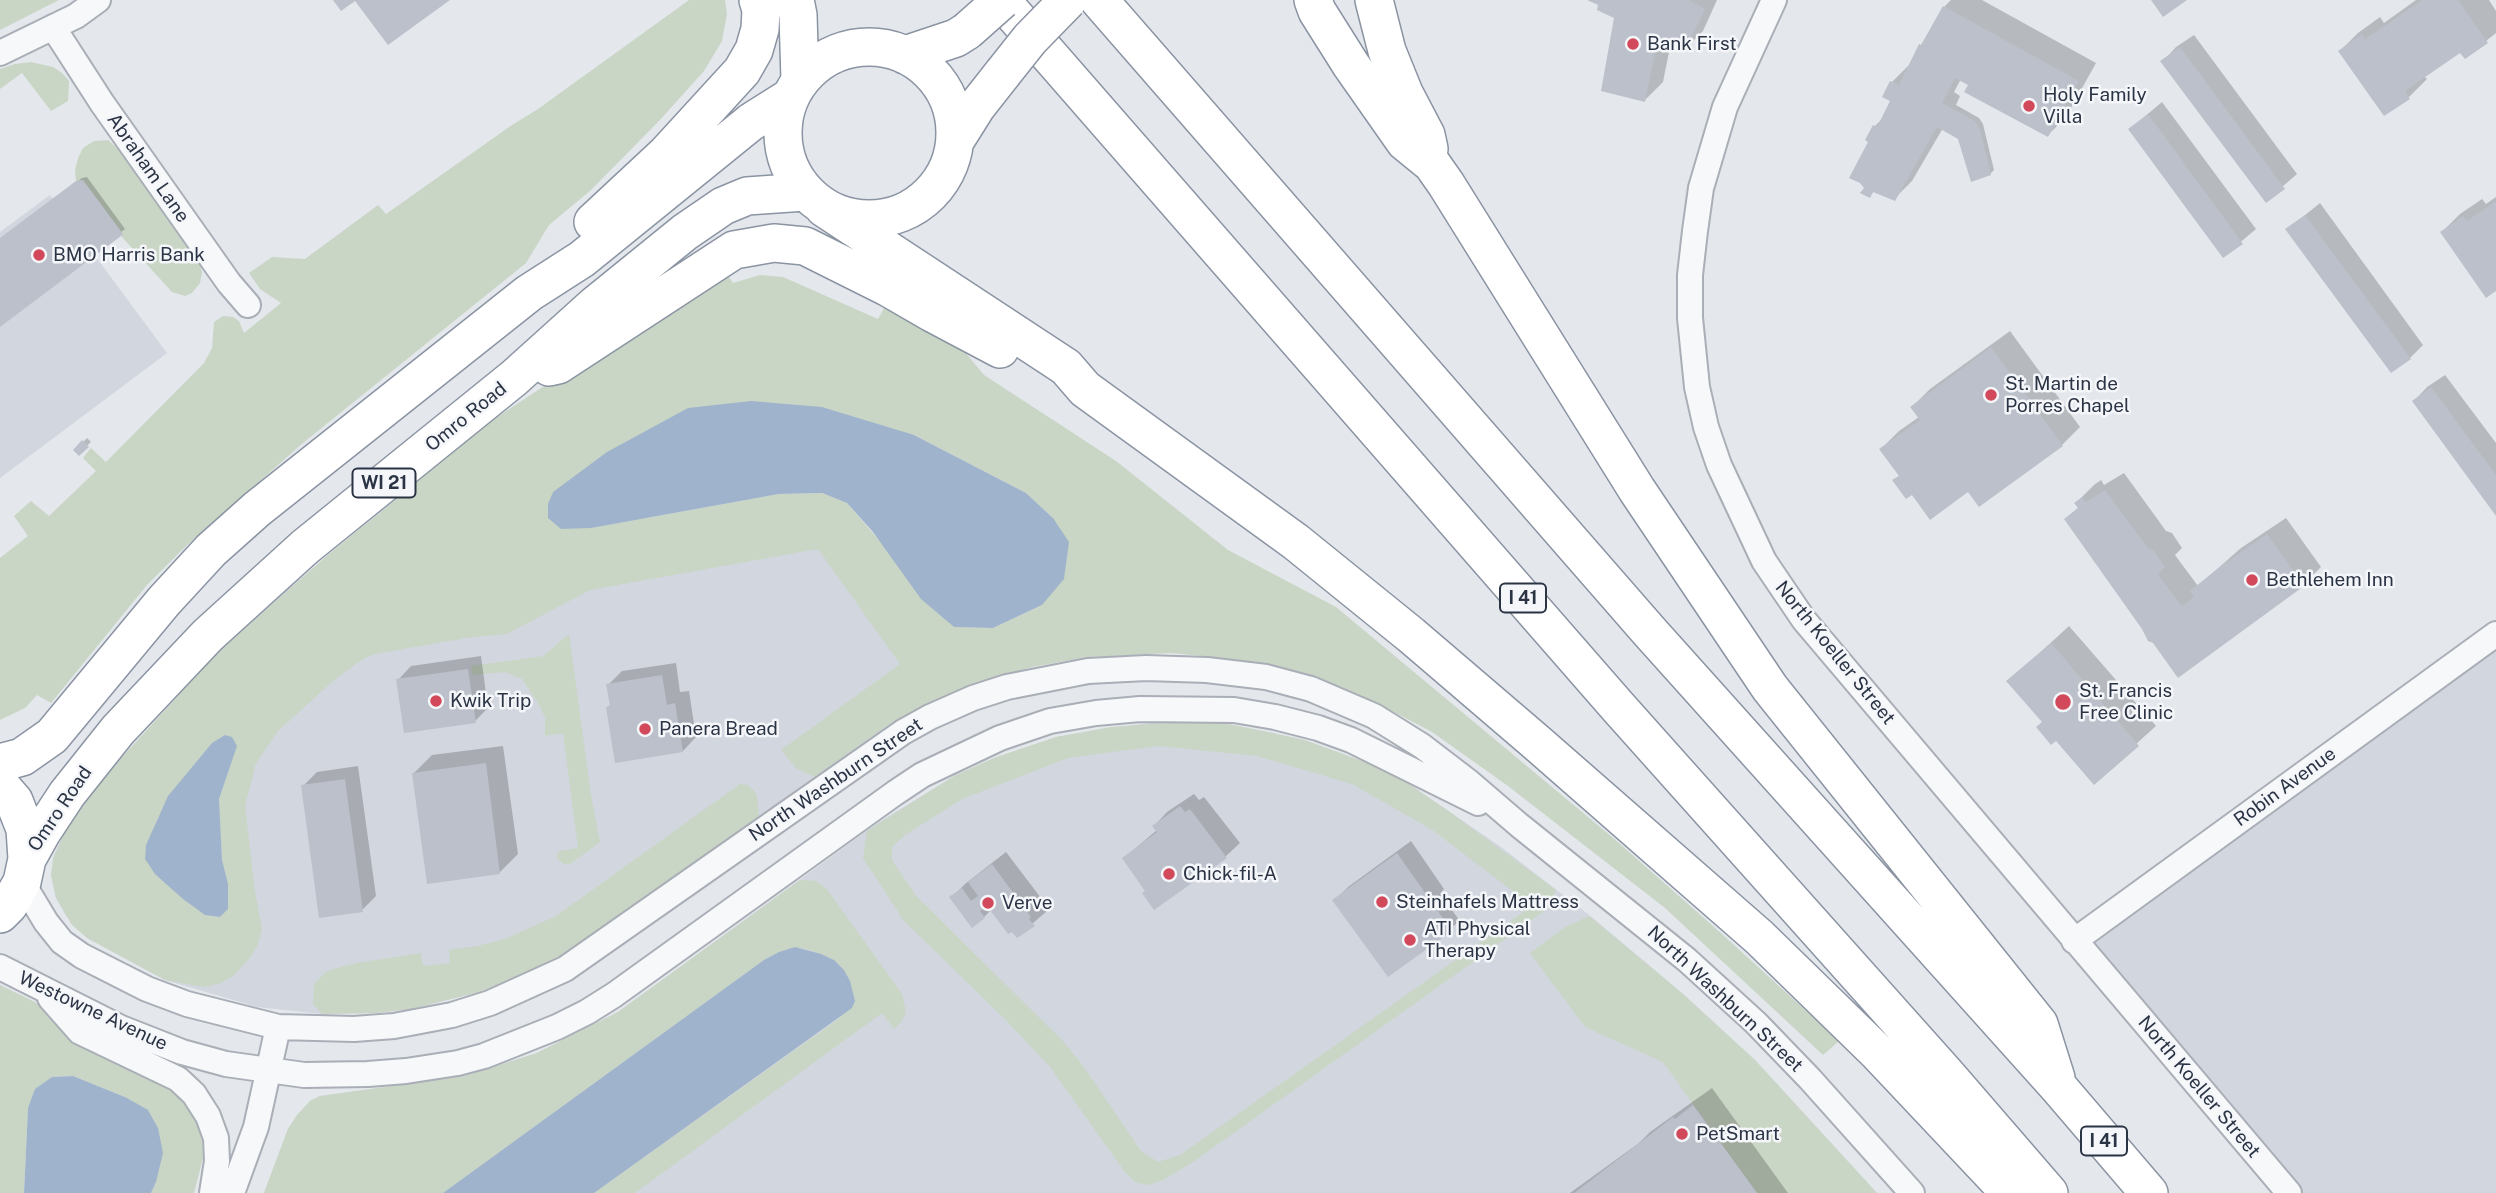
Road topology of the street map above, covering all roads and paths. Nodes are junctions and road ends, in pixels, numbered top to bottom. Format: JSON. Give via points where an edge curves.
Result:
{"nodes":[{"id":1,"x":98,"y":0,"type":"edge"},
{"id":2,"x":758,"y":0,"type":"edge"},
{"id":3,"x":795,"y":0,"type":"edge"},
{"id":4,"x":1002,"y":0,"type":"edge"},
{"id":5,"x":1068,"y":0,"type":"edge"},
{"id":6,"x":1098,"y":0,"type":"edge"},
{"id":7,"x":1312,"y":0,"type":"edge"},
{"id":8,"x":1374,"y":0,"type":"edge"},
{"id":9,"x":1774,"y":0,"type":"edge"},
{"id":10,"x":53,"y":27,"type":"junction"},
{"id":11,"x":0,"y":53,"type":"edge"},
{"id":12,"x":905,"y":55,"type":"junction"},
{"id":13,"x":794,"y":89,"type":"junction"},
{"id":14,"x":955,"y":141,"type":"junction"},
{"id":15,"x":1432,"y":164,"type":"junction"},
{"id":16,"x":814,"y":200,"type":"junction"},
{"id":17,"x":529,"y":293,"type":"junction"},
{"id":18,"x":248,"y":305,"type":"dead end"},
{"id":19,"x":514,"y":378,"type":"junction"},
{"id":20,"x":1085,"y":389,"type":"junction"},
{"id":21,"x":2496,"y":634,"type":"edge"},
{"id":22,"x":0,"y":763,"type":"edge"},
{"id":23,"x":0,"y":785,"type":"edge"},
{"id":24,"x":1519,"y":825,"type":"junction"},
{"id":25,"x":25,"y":870,"type":"junction"},
{"id":26,"x":0,"y":914,"type":"edge"},
{"id":27,"x":2074,"y":941,"type":"junction"},
{"id":28,"x":0,"y":967,"type":"edge"},
{"id":29,"x":46,"y":992,"type":"junction"},
{"id":30,"x":278,"y":1027,"type":"junction"},
{"id":31,"x":269,"y":1072,"type":"junction"},
{"id":32,"x":2060,"y":1089,"type":"junction"},
{"id":33,"x":212,"y":1193,"type":"edge"},
{"id":34,"x":232,"y":1193,"type":"edge"},
{"id":35,"x":1912,"y":1193,"type":"edge"},
{"id":36,"x":2010,"y":1193,"type":"edge"},
{"id":37,"x":2049,"y":1193,"type":"edge"},
{"id":38,"x":2149,"y":1193,"type":"edge"},
{"id":39,"x":2289,"y":1193,"type":"edge"}],
"edges":[{"from":1,"to":10,"type":"street"},
{"from":2,"to":17,"type":"highway","via":[[760,29],[742,71],[666,154],[571,241]]},
{"from":3,"to":13,"type":"highway"},
{"from":4,"to":12,"type":"highway","bridge":true,"via":[[967,32]]},
{"from":4,"to":37,"type":"highway","number":"I 41","via":[[1609,697]]},
{"from":5,"to":14,"type":"highway","bridge":true,"via":[[1030,38]]},
{"from":6,"to":32,"type":"highway","number":"I 41","via":[[1649,631]]},
{"from":7,"to":15,"type":"highway","via":[[1405,142]]},
{"from":8,"to":15,"type":"highway","via":[[1387,51],[1426,135]]},
{"from":9,"to":27,"type":"street","name":"North Koeller Street","via":[[1725,107],[1701,188],[1690,275],[1690,318],[1706,427],[1740,513],[1783,591]]},
{"from":10,"to":11,"type":"street"},
{"from":10,"to":18,"type":"street","name":"Abraham Lane"},
{"from":12,"to":13,"type":"highway","via":[[859,47],[835,53],[815,65]]},
{"from":12,"to":14,"type":"highway","via":[[931,73],[949,99]]},
{"from":13,"to":16,"type":"highway","via":[[782,122],[783,148],[790,171]]},
{"from":13,"to":17,"type":"highway","number":"WI 21","via":[[582,259]]},
{"from":14,"to":16,"type":"highway","via":[[949,166],[937,187],[896,215],[872,220],[846,217]]},
{"from":15,"to":32,"type":"highway","via":[[1637,490],[1770,688],[2039,1024]]},
{"from":16,"to":19,"type":"highway","name":"Omro Road","number":"WI 21","via":[[747,196],[723,206],[594,305]]},
{"from":16,"to":20,"type":"highway","via":[[1066,367]]},
{"from":17,"to":22,"type":"highway","number":"WI 21","via":[[257,509],[164,601],[52,736],[22,757]]},
{"from":19,"to":20,"type":"highway","via":[[558,365],[734,250],[774,243],[805,246]]},
{"from":19,"to":25,"type":"highway","name":"Omro Road","number":"WI 21","via":[[305,547],[208,635],[83,772],[42,832]]},
{"from":20,"to":36,"type":"highway","via":[[1296,542],[1536,742],[1759,937],[1878,1053]]},
{"from":21,"to":27,"type":"street","name":"Robin Avenue"},
{"from":23,"to":25,"type":"highway","via":[[14,801],[25,829]]},
{"from":24,"to":30,"type":"street","name":"North Washburn Street","via":[[1422,746],[1374,716],[1311,689],[1266,677],[1207,670],[1088,671],[973,698],[903,732],[565,969],[524,989],[452,1015],[394,1026]]},
{"from":24,"to":31,"type":"street","name":"North Washburn Street","via":[[1378,752],[1275,717],[1234,710],[1140,709],[1050,721],[1000,738],[922,775],[614,995],[557,1027],[484,1056],[432,1067],[368,1074]]},
{"from":24,"to":35,"type":"street","name":"North Washburn Street","via":[[1687,960],[1756,1023]]},
{"from":25,"to":26,"type":"highway","name":"Omro Road"},
{"from":25,"to":30,"type":"street","via":[[52,930],[82,956],[177,1000]]},
{"from":27,"to":39,"type":"street","name":"North Koeller Street"},
{"from":28,"to":29,"type":"street","name":"Westowne Avenue"},
{"from":29,"to":31,"type":"street","name":"Westowne Avenue","via":[[182,1052]]},
{"from":29,"to":33,"type":"street","via":[[80,1032],[178,1079],[194,1094],[216,1138]]},
{"from":30,"to":31,"type":"street"},
{"from":31,"to":34,"type":"street","via":[[256,1127]]},
{"from":32,"to":38,"type":"highway","number":"I 41"}]}
